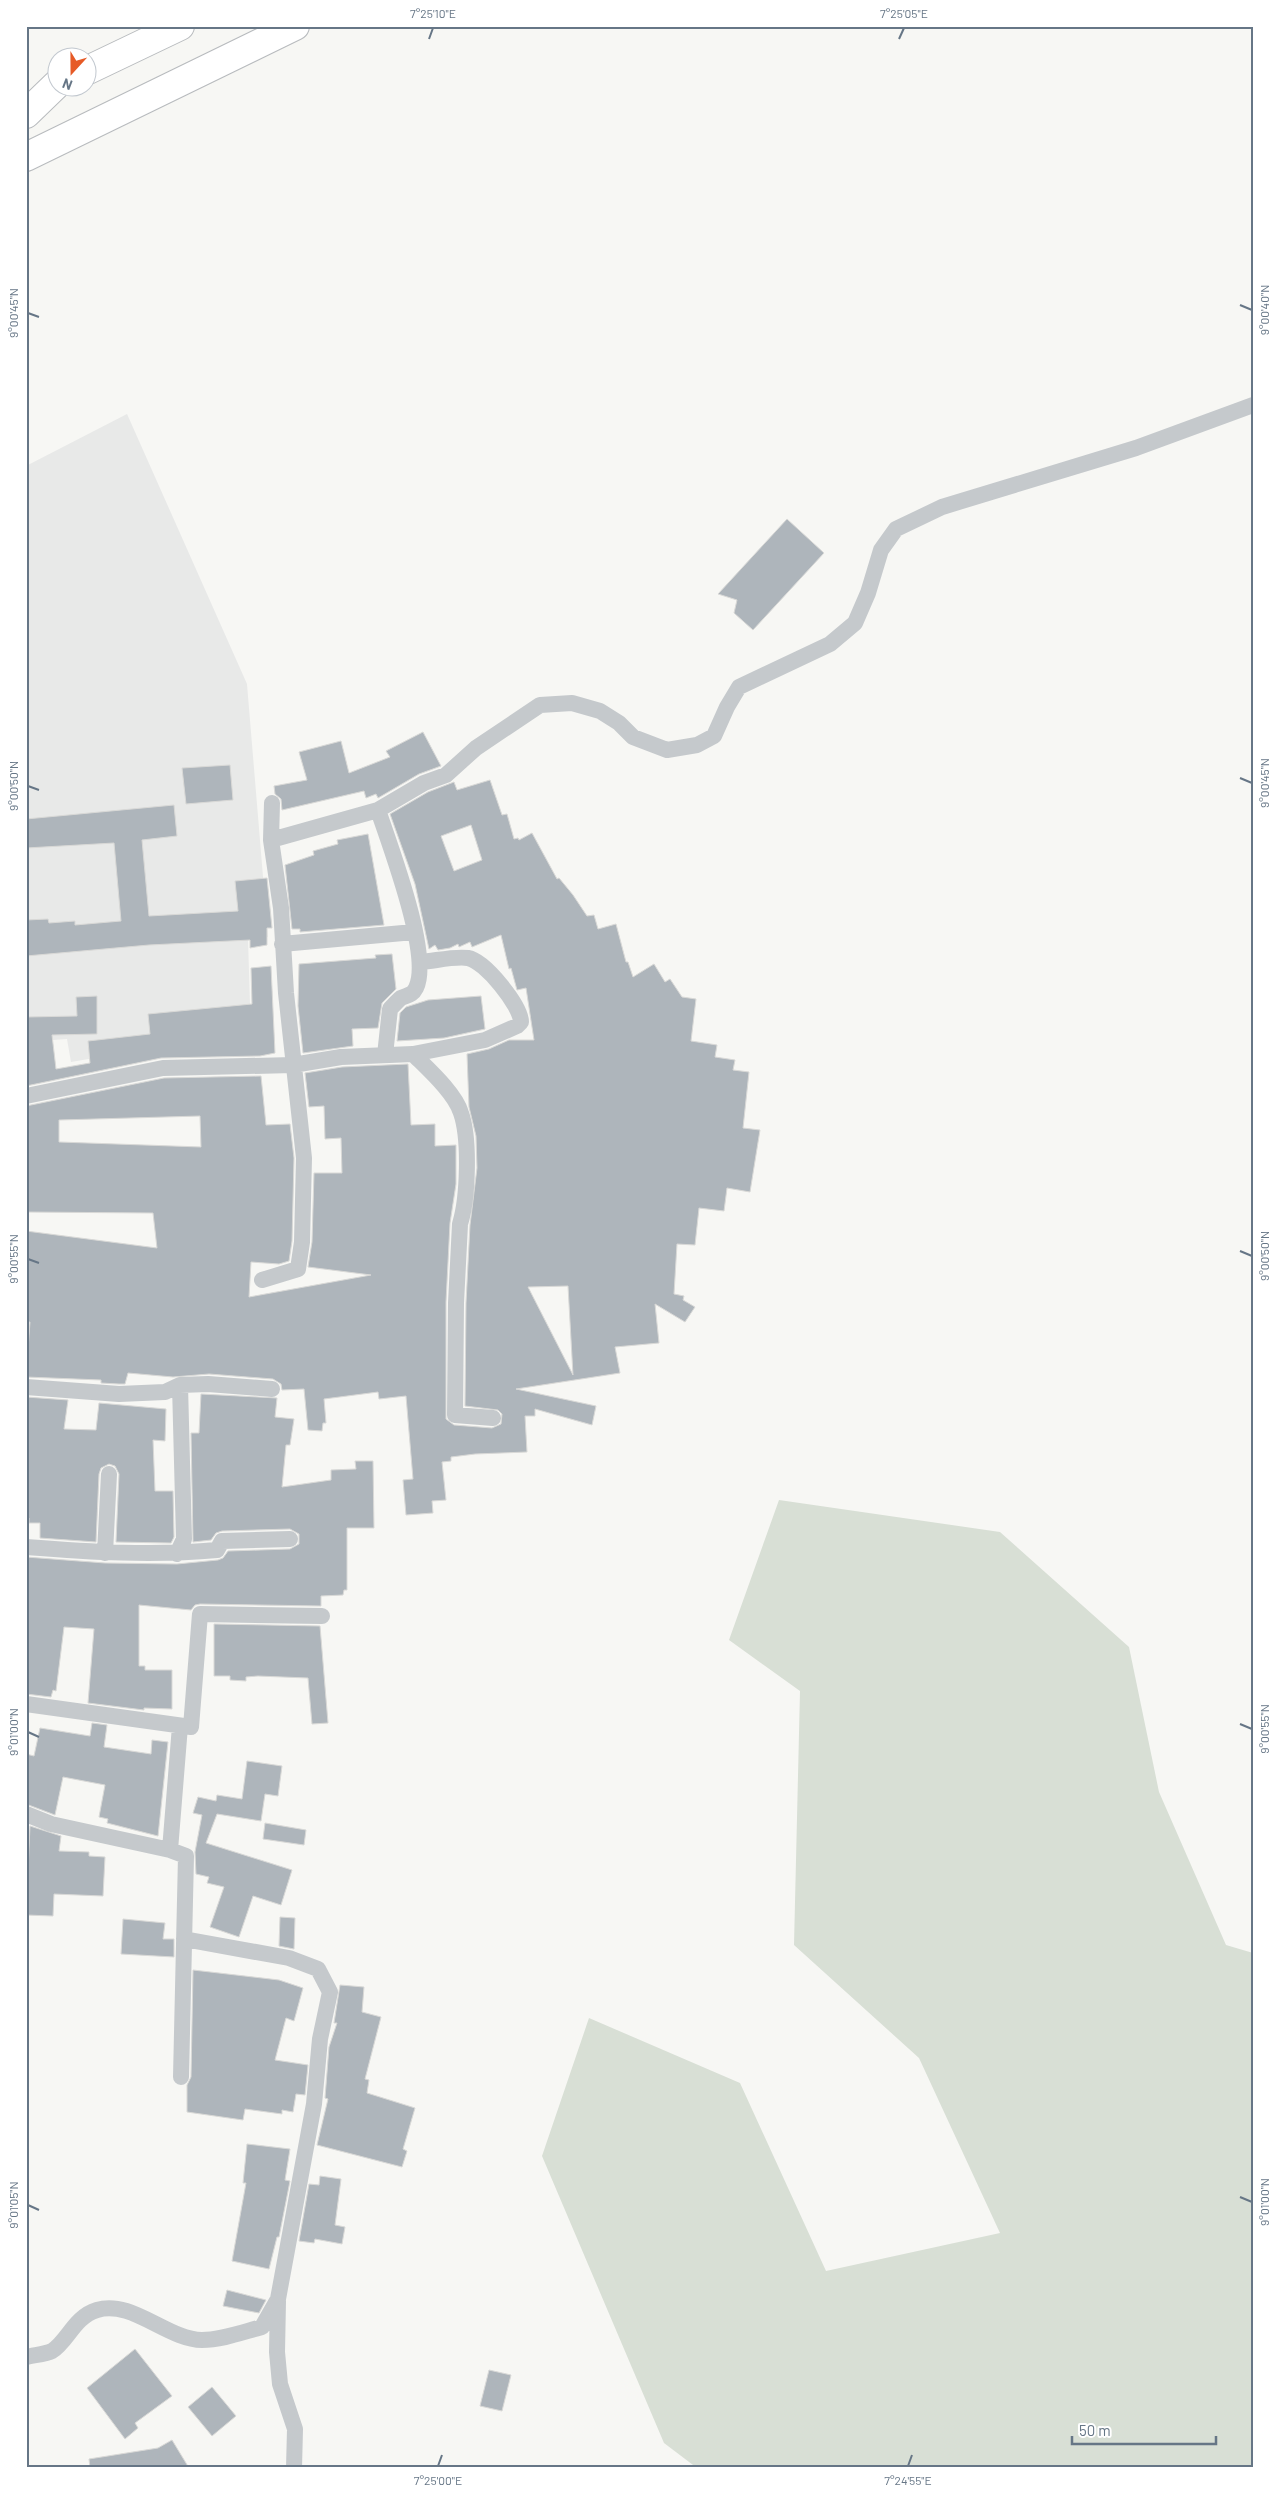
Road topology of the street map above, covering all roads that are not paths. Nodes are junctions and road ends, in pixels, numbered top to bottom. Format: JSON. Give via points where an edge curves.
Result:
{"nodes":[{"id":1,"x":180,"y":26,"type":"edge"},
{"id":2,"x":295,"y":26,"type":"edge"},
{"id":3,"x":98,"y":65,"type":"edge"},
{"id":4,"x":48,"y":89,"type":"edge"},
{"id":5,"x":48,"y":93,"type":"edge"},
{"id":6,"x":26,"y":98,"type":"edge"},
{"id":7,"x":26,"y":114,"type":"edge"},
{"id":8,"x":26,"y":157,"type":"edge"},
{"id":9,"x":1253,"y":405,"type":"edge"},
{"id":10,"x":272,"y":803,"type":"dead end"},
{"id":11,"x":378,"y":810,"type":"junction"},
{"id":12,"x":271,"y":840,"type":"junction"},
{"id":13,"x":414,"y":932,"type":"junction"},
{"id":14,"x":282,"y":944,"type":"junction"},
{"id":15,"x":421,"y":962,"type":"junction"},
{"id":16,"x":413,"y":1054,"type":"junction"},
{"id":17,"x":385,"y":1055,"type":"junction"},
{"id":18,"x":293,"y":1065,"type":"junction"},
{"id":19,"x":26,"y":1096,"type":"edge"},
{"id":20,"x":262,"y":1280,"type":"dead end"},
{"id":21,"x":180,"y":1385,"type":"junction"},
{"id":22,"x":26,"y":1387,"type":"edge"},
{"id":23,"x":272,"y":1389,"type":"dead end"},
{"id":24,"x":492,"y":1418,"type":"dead end"},
{"id":25,"x":109,"y":1474,"type":"dead end"},
{"id":26,"x":290,"y":1539,"type":"dead end"},
{"id":27,"x":26,"y":1548,"type":"edge"},
{"id":28,"x":105,"y":1553,"type":"junction"},
{"id":29,"x":178,"y":1554,"type":"junction"},
{"id":30,"x":322,"y":1616,"type":"dead end"},
{"id":31,"x":26,"y":1704,"type":"edge"},
{"id":32,"x":180,"y":1726,"type":"junction"},
{"id":33,"x":26,"y":1814,"type":"edge"},
{"id":34,"x":170,"y":1850,"type":"junction"},
{"id":35,"x":184,"y":1939,"type":"junction"},
{"id":36,"x":181,"y":2078,"type":"dead end"},
{"id":37,"x":278,"y":2299,"type":"junction"},
{"id":38,"x":26,"y":2356,"type":"edge"},
{"id":39,"x":294,"y":2468,"type":"edge"}],
"edges":[{"from":1,"to":3,"type":"highway"},
{"from":2,"to":8,"type":"highway"},
{"from":4,"to":6,"type":"highway"},
{"from":5,"to":7,"type":"highway"},
{"from":9,"to":11,"type":"street","via":[[1136,448],[942,507],[896,529],[881,550],[868,594],[855,623],[830,644],[739,687],[714,736],[697,745],[667,750],[633,737],[619,723],[600,712],[572,703],[540,705],[476,748],[446,775]]},
{"from":10,"to":12,"type":"street"},
{"from":11,"to":12,"type":"street"},
{"from":11,"to":13,"type":"street"},
{"from":12,"to":14,"type":"street","via":[[281,908]]},
{"from":13,"to":14,"type":"street"},
{"from":13,"to":15,"type":"street"},
{"from":14,"to":18,"type":"street"},
{"from":15,"to":16,"type":"street","via":[[467,958],[480,963],[506,992],[521,1016],[521,1022],[485,1040]]},
{"from":15,"to":17,"type":"street","via":[[416,988],[390,1009]]},
{"from":16,"to":17,"type":"street"},
{"from":16,"to":24,"type":"street","via":[[450,1094],[461,1112],[464,1133],[467,1166],[456,1303],[455,1415]]},
{"from":17,"to":18,"type":"street","via":[[341,1057]]},
{"from":18,"to":19,"type":"street","via":[[163,1068]]},
{"from":18,"to":20,"type":"street","via":[[304,1158],[302,1242],[298,1269]]},
{"from":21,"to":22,"type":"street","via":[[165,1392],[119,1394]]},
{"from":21,"to":23,"type":"street"},
{"from":21,"to":29,"type":"street","via":[[184,1540]]},
{"from":25,"to":28,"type":"street"},
{"from":26,"to":29,"type":"street","via":[[222,1541],[217,1550]]},
{"from":27,"to":28,"type":"street"},
{"from":28,"to":29,"type":"street"},
{"from":30,"to":32,"type":"street","via":[[200,1614],[191,1727]]},
{"from":31,"to":32,"type":"street"},
{"from":32,"to":34,"type":"street"},
{"from":33,"to":34,"type":"street","via":[[51,1824]]},
{"from":34,"to":35,"type":"street","via":[[186,1856]]},
{"from":35,"to":36,"type":"street"},
{"from":35,"to":37,"type":"street","via":[[289,1958],[318,1969],[330,1992]]},
{"from":37,"to":38,"type":"street","via":[[262,2327],[202,2340],[175,2333],[132,2313],[98,2310],[78,2321],[52,2351]]},
{"from":37,"to":39,"type":"street","via":[[280,2384],[295,2429]]}]}
